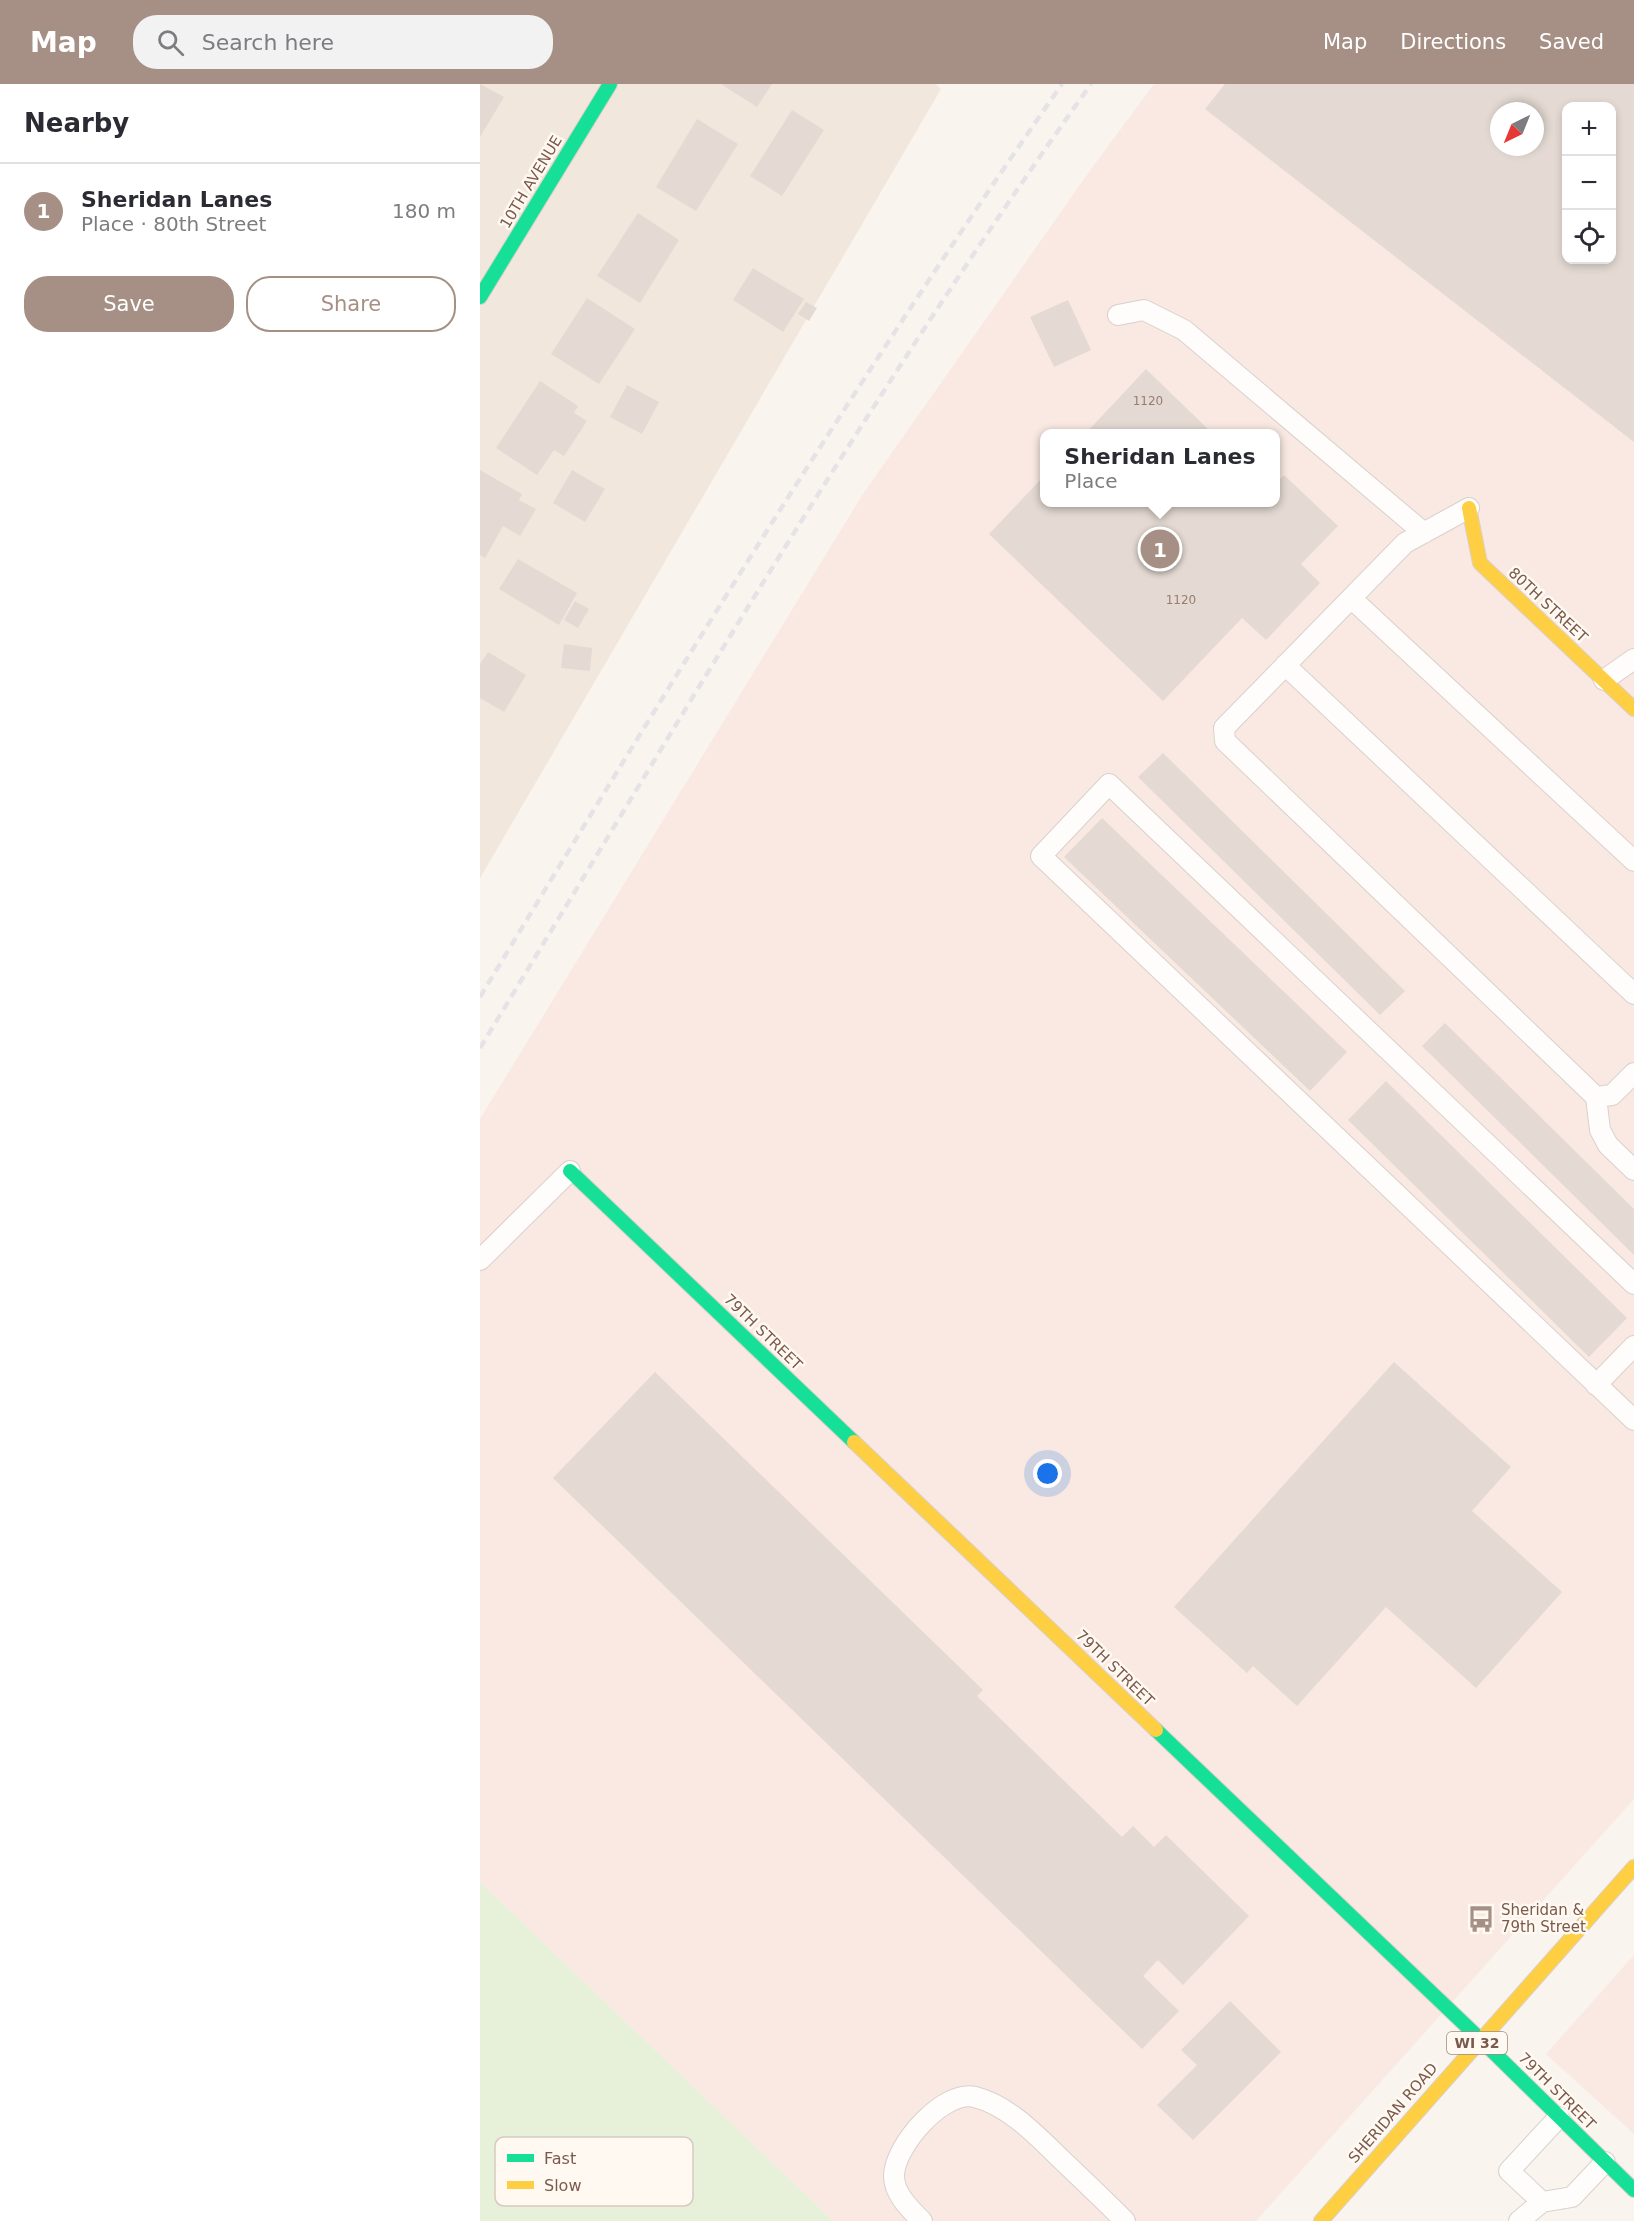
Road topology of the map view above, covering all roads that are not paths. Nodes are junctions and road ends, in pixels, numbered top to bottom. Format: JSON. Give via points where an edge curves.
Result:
{"nodes":[{"id":1,"x":610,"y":84,"type":"edge"},
{"id":2,"x":480,"y":297,"type":"edge"},
{"id":3,"x":1118,"y":315,"type":"dead end"},
{"id":4,"x":1469,"y":508,"type":"joint"},
{"id":5,"x":1424,"y":533,"type":"junction"},
{"id":6,"x":1351,"y":598,"type":"junction"},
{"id":7,"x":1634,"y":659,"type":"edge"},
{"id":8,"x":1285,"y":665,"type":"junction"},
{"id":9,"x":1604,"y":680,"type":"junction"},
{"id":10,"x":1634,"y":709,"type":"edge"},
{"id":11,"x":1634,"y":861,"type":"edge"},
{"id":12,"x":1634,"y":994,"type":"edge"},
{"id":13,"x":1634,"y":1073,"type":"edge"},
{"id":14,"x":1596,"y":1097,"type":"junction"},
{"id":15,"x":1634,"y":1170,"type":"edge"},
{"id":16,"x":570,"y":1171,"type":"joint"},
{"id":17,"x":480,"y":1260,"type":"edge"},
{"id":18,"x":1634,"y":1284,"type":"edge"},
{"id":19,"x":1634,"y":1346,"type":"edge"},
{"id":20,"x":1596,"y":1385,"type":"junction"},
{"id":21,"x":1634,"y":1420,"type":"edge"},
{"id":22,"x":1634,"y":1867,"type":"edge"},
{"id":23,"x":1480,"y":2039,"type":"junction"},
{"id":24,"x":1559,"y":2117,"type":"junction"},
{"id":25,"x":1605,"y":2162,"type":"junction"},
{"id":26,"x":1634,"y":2190,"type":"edge"},
{"id":27,"x":1542,"y":2202,"type":"junction"},
{"id":28,"x":922,"y":2221,"type":"edge"},
{"id":29,"x":1125,"y":2221,"type":"edge"},
{"id":30,"x":1321,"y":2221,"type":"edge"},
{"id":31,"x":1519,"y":2221,"type":"edge"}],
"edges":[{"from":1,"to":2,"type":"street","name":"10TH AVENUE"},
{"from":3,"to":5,"type":"lane","via":[[1144,310],[1184,330]]},
{"from":4,"to":5,"type":"lane"},
{"from":4,"to":9,"type":"street","name":"80TH STREET","via":[[1480,563]]},
{"from":5,"to":6,"type":"lane","via":[[1405,543]]},
{"from":6,"to":8,"type":"lane"},
{"from":6,"to":11,"type":"lane"},
{"from":7,"to":9,"type":"lane"},
{"from":8,"to":12,"type":"lane"},
{"from":8,"to":14,"type":"lane","via":[[1224,728],[1225,741]]},
{"from":9,"to":10,"type":"street","name":"80TH STREET"},
{"from":13,"to":14,"type":"lane","via":[[1612,1095]]},
{"from":14,"to":15,"type":"lane","via":[[1600,1130],[1608,1145]]},
{"from":16,"to":17,"type":"lane"},
{"from":16,"to":23,"type":"street","name":"79TH STREET"},
{"from":18,"to":20,"type":"lane","via":[[1109,784],[1041,856]]},
{"from":19,"to":20,"type":"lane"},
{"from":20,"to":21,"type":"lane"},
{"from":22,"to":23,"type":"street","name":"SHERIDAN ROAD","number":"WI 32"},
{"from":23,"to":24,"type":"street","name":"79TH STREET"},
{"from":23,"to":30,"type":"street","name":"SHERIDAN ROAD","number":"WI 32"},
{"from":24,"to":25,"type":"street","name":"79TH STREET"},
{"from":24,"to":27,"type":"lane","via":[[1509,2170]]},
{"from":25,"to":26,"type":"street","name":"79TH STREET"},
{"from":25,"to":27,"type":"lane","via":[[1572,2197]]},
{"from":27,"to":31,"type":"lane"},
{"from":28,"to":29,"type":"lane","via":[[898,2193],[893,2178],[901,2151],[925,2119],[943,2105],[959,2097],[974,2096],[996,2105],[1038,2137]]}]}
